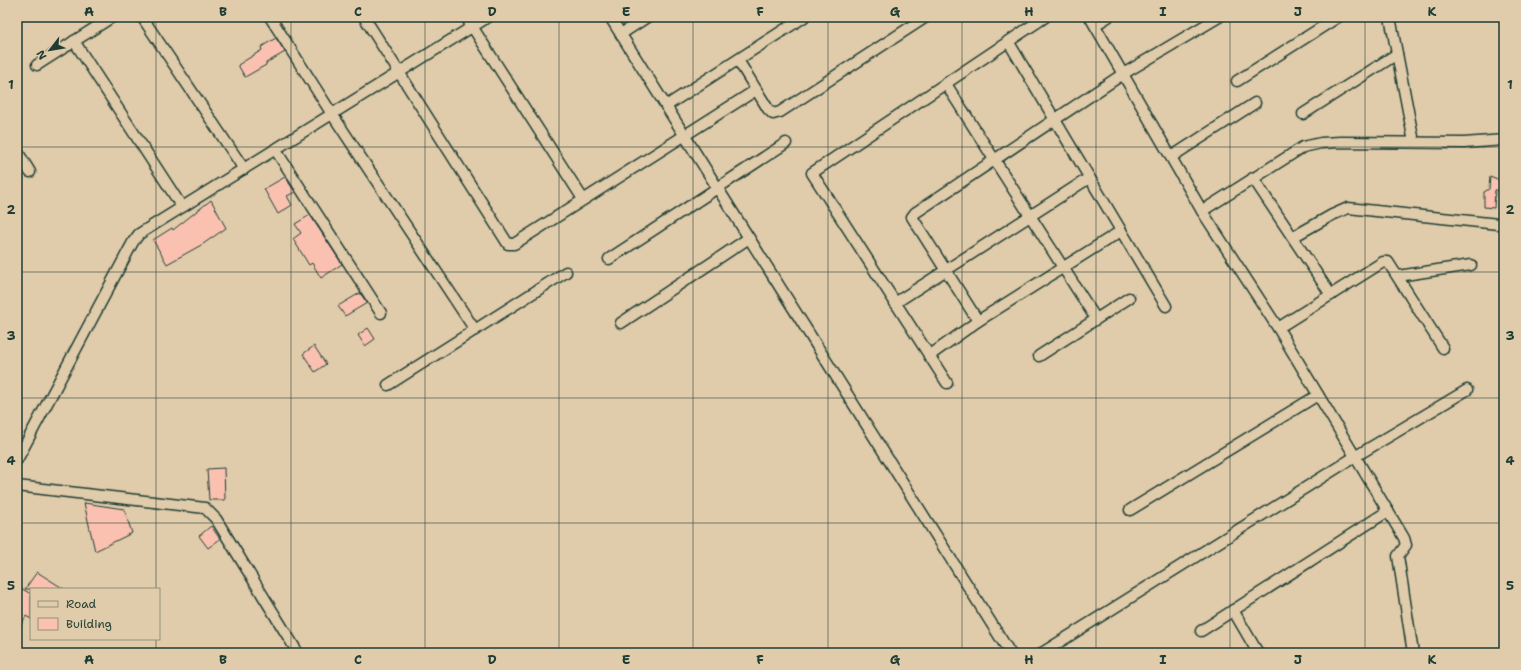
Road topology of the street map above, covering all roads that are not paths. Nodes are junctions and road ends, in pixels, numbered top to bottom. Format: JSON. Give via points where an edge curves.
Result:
{"nodes":[{"id":1,"x":112,"y":17,"type":"edge"},
{"id":2,"x":142,"y":17,"type":"edge"},
{"id":3,"x":270,"y":17,"type":"edge"},
{"id":4,"x":364,"y":17,"type":"edge"},
{"id":5,"x":466,"y":17,"type":"edge"},
{"id":6,"x":488,"y":17,"type":"edge"},
{"id":7,"x":610,"y":17,"type":"edge"},
{"id":8,"x":647,"y":17,"type":"edge"},
{"id":9,"x":804,"y":17,"type":"edge"},
{"id":10,"x":926,"y":17,"type":"edge"},
{"id":11,"x":1045,"y":17,"type":"edge"},
{"id":12,"x":1108,"y":17,"type":"edge"},
{"id":13,"x":1219,"y":17,"type":"edge"},
{"id":14,"x":1338,"y":17,"type":"edge"},
{"id":15,"x":1390,"y":17,"type":"edge"},
{"id":16,"x":1093,"y":21,"type":"edge"},
{"id":17,"x":473,"y":27,"type":"junction"},
{"id":18,"x":621,"y":34,"type":"junction"},
{"id":19,"x":74,"y":41,"type":"junction"},
{"id":20,"x":1008,"y":41,"type":"junction"},
{"id":21,"x":1397,"y":54,"type":"junction"},
{"id":22,"x":738,"y":60,"type":"junction"},
{"id":23,"x":37,"y":65,"type":"dead end"},
{"id":24,"x":399,"y":73,"type":"junction"},
{"id":25,"x":1123,"y":74,"type":"junction"},
{"id":26,"x":1237,"y":81,"type":"dead end"},
{"id":27,"x":946,"y":84,"type":"junction"},
{"id":28,"x":756,"y":90,"type":"junction"},
{"id":29,"x":1255,"y":103,"type":"dead end"},
{"id":30,"x":666,"y":106,"type":"junction"},
{"id":31,"x":332,"y":114,"type":"junction"},
{"id":32,"x":1303,"y":114,"type":"dead end"},
{"id":33,"x":1055,"y":120,"type":"junction"},
{"id":34,"x":684,"y":135,"type":"junction"},
{"id":35,"x":1504,"y":140,"type":"edge"},
{"id":36,"x":1414,"y":142,"type":"junction"},
{"id":37,"x":786,"y":143,"type":"dead end"},
{"id":38,"x":275,"y":149,"type":"junction"},
{"id":39,"x":17,"y":151,"type":"edge"},
{"id":40,"x":1171,"y":157,"type":"junction"},
{"id":41,"x":995,"y":160,"type":"junction"},
{"id":42,"x":244,"y":168,"type":"junction"},
{"id":43,"x":30,"y":172,"type":"dead end"},
{"id":44,"x":1090,"y":178,"type":"junction"},
{"id":45,"x":1253,"y":178,"type":"junction"},
{"id":46,"x":718,"y":188,"type":"junction"},
{"id":47,"x":583,"y":199,"type":"junction"},
{"id":48,"x":182,"y":207,"type":"junction"},
{"id":49,"x":1202,"y":211,"type":"junction"},
{"id":50,"x":1030,"y":216,"type":"junction"},
{"id":51,"x":1498,"y":224,"type":"dead end"},
{"id":52,"x":1121,"y":231,"type":"junction"},
{"id":53,"x":749,"y":238,"type":"junction"},
{"id":54,"x":1293,"y":238,"type":"junction"},
{"id":55,"x":609,"y":259,"type":"dead end"},
{"id":56,"x":1471,"y":265,"type":"dead end"},
{"id":57,"x":1063,"y":268,"type":"junction"},
{"id":58,"x":946,"y":270,"type":"junction"},
{"id":59,"x":566,"y":272,"type":"dead end"},
{"id":60,"x":1398,"y":276,"type":"junction"},
{"id":61,"x":1331,"y":295,"type":"junction"},
{"id":62,"x":1130,"y":298,"type":"dead end"},
{"id":63,"x":895,"y":303,"type":"junction"},
{"id":64,"x":1166,"y":306,"type":"dead end"},
{"id":65,"x":381,"y":312,"type":"dead end"},
{"id":66,"x":1096,"y":319,"type":"junction"},
{"id":67,"x":978,"y":321,"type":"junction"},
{"id":68,"x":621,"y":323,"type":"dead end"},
{"id":69,"x":1278,"y":328,"type":"junction"},
{"id":70,"x":475,"y":330,"type":"junction"},
{"id":71,"x":1443,"y":348,"type":"dead end"},
{"id":72,"x":929,"y":356,"type":"junction"},
{"id":73,"x":1039,"y":356,"type":"dead end"},
{"id":74,"x":946,"y":383,"type":"dead end"},
{"id":75,"x":388,"y":385,"type":"dead end"},
{"id":76,"x":1467,"y":390,"type":"dead end"},
{"id":77,"x":1318,"y":395,"type":"junction"},
{"id":78,"x":1356,"y":456,"type":"junction"},
{"id":79,"x":17,"y":460,"type":"edge"},
{"id":80,"x":17,"y":486,"type":"edge"},
{"id":81,"x":1130,"y":510,"type":"dead end"},
{"id":82,"x":1388,"y":511,"type":"junction"},
{"id":83,"x":1233,"y":610,"type":"junction"},
{"id":84,"x":1201,"y":631,"type":"dead end"},
{"id":85,"x":298,"y":653,"type":"edge"},
{"id":86,"x":1010,"y":653,"type":"edge"},
{"id":87,"x":1042,"y":653,"type":"edge"},
{"id":88,"x":1258,"y":653,"type":"edge"},
{"id":89,"x":1412,"y":653,"type":"edge"}],
"edges":[{"from":1,"to":19,"type":"street"},
{"from":2,"to":42,"type":"street"},
{"from":3,"to":31,"type":"street"},
{"from":4,"to":24,"type":"street"},
{"from":5,"to":17,"type":"street"},
{"from":6,"to":17,"type":"street"},
{"from":7,"to":18,"type":"street"},
{"from":8,"to":18,"type":"street"},
{"from":9,"to":22,"type":"street"},
{"from":10,"to":28,"type":"street","via":[[780,112],[773,114]]},
{"from":11,"to":20,"type":"street"},
{"from":12,"to":16,"type":"street"},
{"from":13,"to":25,"type":"street"},
{"from":14,"to":26,"type":"street"},
{"from":15,"to":21,"type":"street"},
{"from":16,"to":25,"type":"street"},
{"from":17,"to":24,"type":"street"},
{"from":17,"to":47,"type":"street"},
{"from":18,"to":30,"type":"street"},
{"from":19,"to":23,"type":"street"},
{"from":19,"to":48,"type":"street"},
{"from":20,"to":27,"type":"street"},
{"from":20,"to":33,"type":"street"},
{"from":21,"to":32,"type":"street"},
{"from":21,"to":36,"type":"street"},
{"from":22,"to":28,"type":"street"},
{"from":22,"to":30,"type":"street"},
{"from":24,"to":31,"type":"street"},
{"from":24,"to":47,"type":"street","via":[[508,244],[514,244]]},
{"from":25,"to":33,"type":"street"},
{"from":25,"to":40,"type":"street"},
{"from":27,"to":41,"type":"street"},
{"from":27,"to":63,"type":"street","via":[[812,173]]},
{"from":28,"to":34,"type":"street"},
{"from":29,"to":40,"type":"street"},
{"from":30,"to":34,"type":"street"},
{"from":31,"to":38,"type":"street"},
{"from":31,"to":70,"type":"street"},
{"from":33,"to":41,"type":"street"},
{"from":33,"to":44,"type":"street"},
{"from":34,"to":46,"type":"street"},
{"from":34,"to":47,"type":"street"},
{"from":35,"to":36,"type":"street","via":[[1464,143]]},
{"from":36,"to":45,"type":"street","via":[[1341,142],[1303,147]]},
{"from":37,"to":46,"type":"street"},
{"from":38,"to":42,"type":"street"},
{"from":38,"to":65,"type":"street"},
{"from":39,"to":43,"type":"street"},
{"from":40,"to":49,"type":"street"},
{"from":41,"to":50,"type":"street"},
{"from":41,"to":58,"type":"street","via":[[914,213],[912,217]]},
{"from":42,"to":48,"type":"street"},
{"from":44,"to":50,"type":"street"},
{"from":44,"to":52,"type":"street"},
{"from":45,"to":49,"type":"street"},
{"from":45,"to":54,"type":"street"},
{"from":46,"to":53,"type":"street"},
{"from":46,"to":55,"type":"street"},
{"from":48,"to":79,"type":"street","via":[[139,234],[133,242]]},
{"from":49,"to":69,"type":"street"},
{"from":50,"to":57,"type":"street"},
{"from":50,"to":58,"type":"street"},
{"from":51,"to":54,"type":"street","via":[[1348,208]]},
{"from":52,"to":57,"type":"street"},
{"from":52,"to":64,"type":"street"},
{"from":53,"to":68,"type":"street"},
{"from":53,"to":86,"type":"street"},
{"from":54,"to":61,"type":"street"},
{"from":56,"to":60,"type":"street"},
{"from":57,"to":66,"type":"street"},
{"from":57,"to":67,"type":"street"},
{"from":58,"to":63,"type":"street"},
{"from":58,"to":67,"type":"street"},
{"from":59,"to":70,"type":"street"},
{"from":60,"to":61,"type":"street","via":[[1388,262],[1384,262]]},
{"from":60,"to":71,"type":"street"},
{"from":61,"to":69,"type":"street"},
{"from":62,"to":66,"type":"street"},
{"from":63,"to":72,"type":"street"},
{"from":66,"to":73,"type":"street"},
{"from":67,"to":72,"type":"street"},
{"from":69,"to":77,"type":"street"},
{"from":70,"to":75,"type":"street"},
{"from":72,"to":74,"type":"street"},
{"from":76,"to":78,"type":"street"},
{"from":77,"to":78,"type":"street"},
{"from":77,"to":81,"type":"street"},
{"from":78,"to":82,"type":"street"},
{"from":78,"to":87,"type":"street"},
{"from":80,"to":85,"type":"street","via":[[206,508],[216,519]]},
{"from":82,"to":83,"type":"street"},
{"from":82,"to":89,"type":"street","via":[[1406,545],[1398,556]]},
{"from":83,"to":84,"type":"street"},
{"from":83,"to":88,"type":"street"}]}
